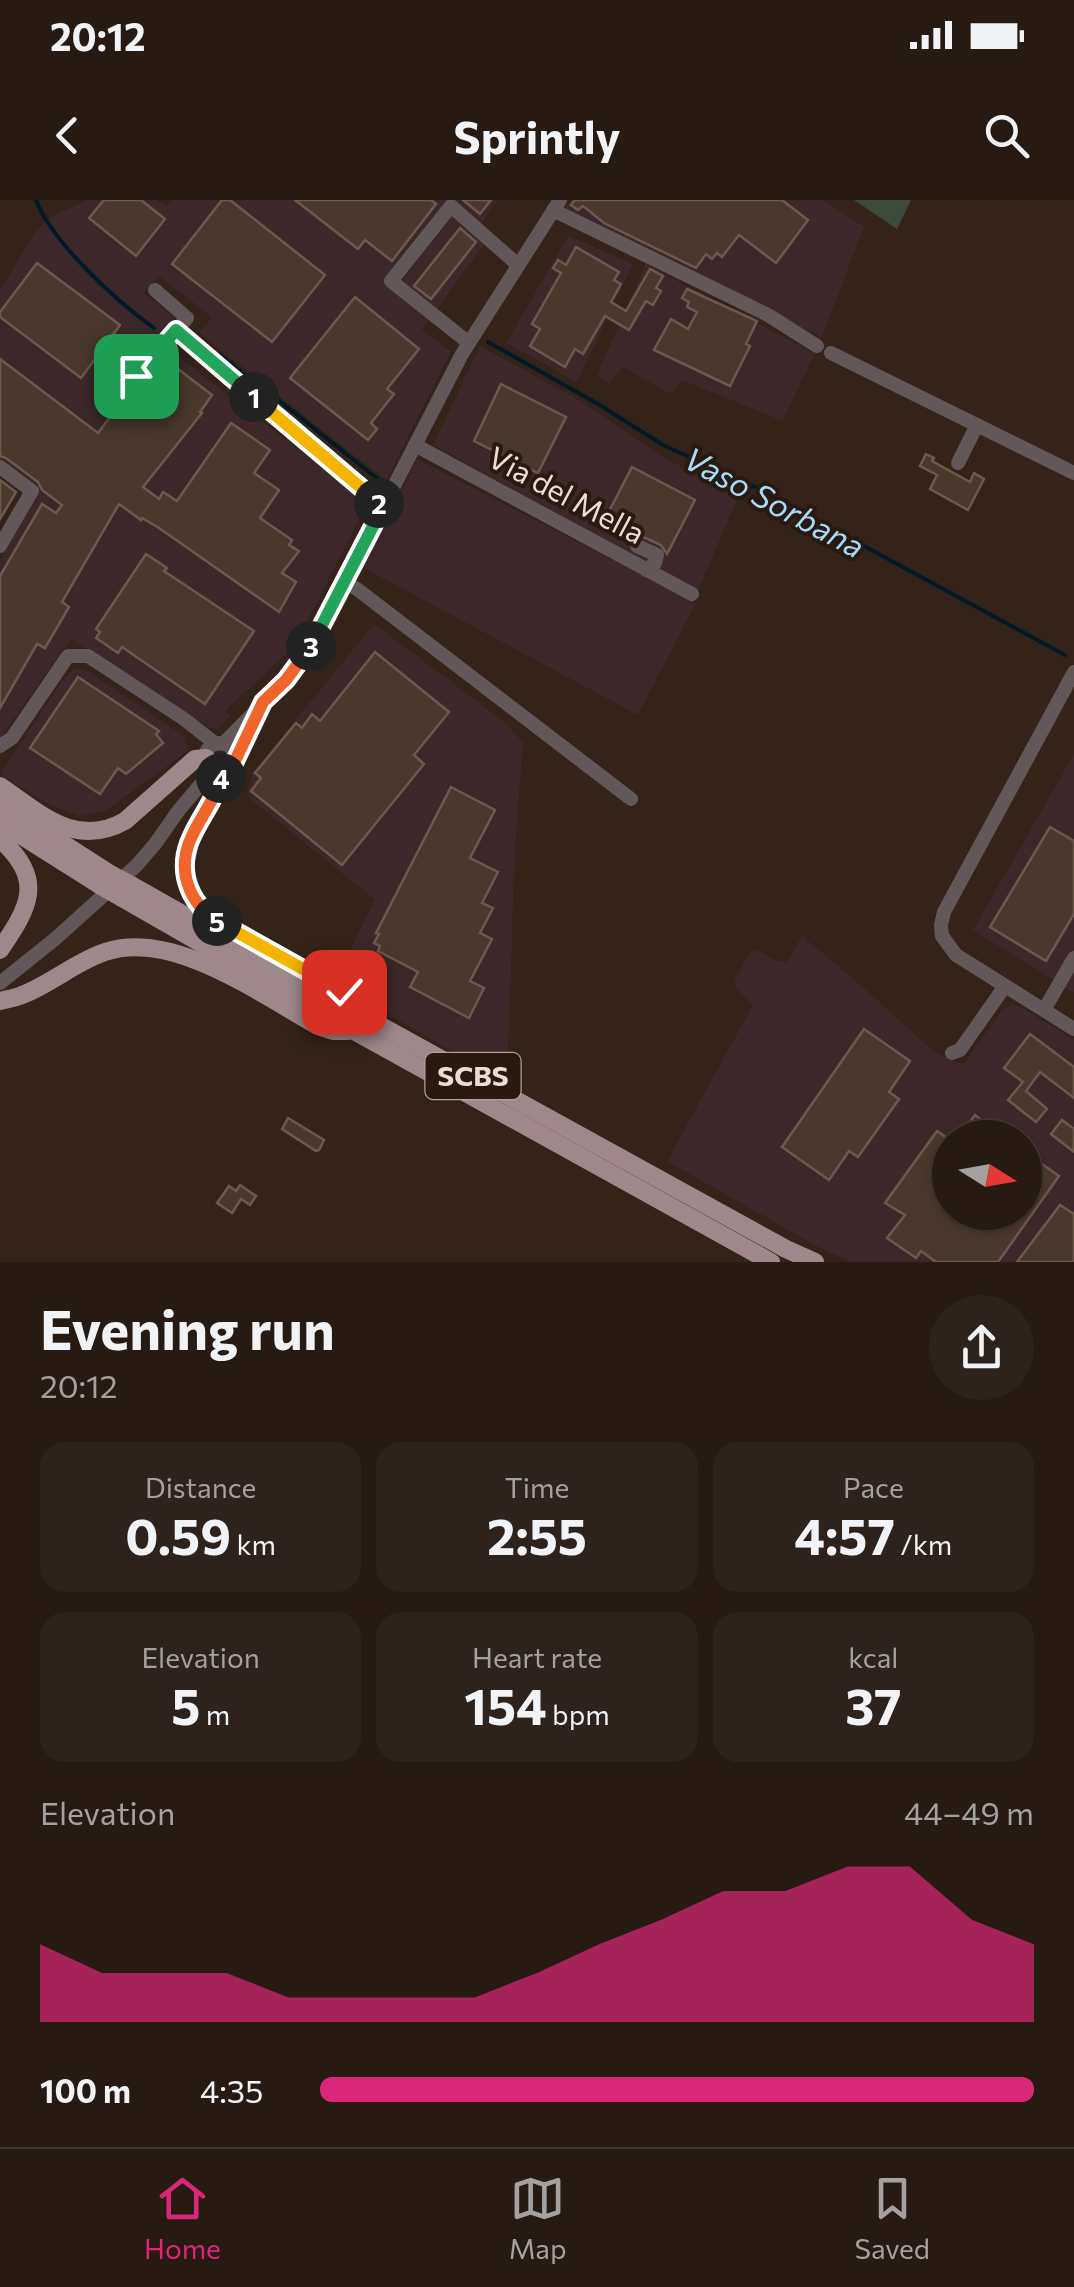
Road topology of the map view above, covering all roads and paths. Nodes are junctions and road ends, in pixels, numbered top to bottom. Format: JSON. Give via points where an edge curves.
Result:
{"nodes":[{"id":1,"x":557,"y":205,"type":"edge"},
{"id":2,"x":518,"y":265,"type":"junction"},
{"id":3,"x":155,"y":290,"type":"dead end"},
{"id":4,"x":176,"y":330,"type":"junction"},
{"id":5,"x":469,"y":343,"type":"junction"},
{"id":6,"x":136,"y":376,"type":"dead end"},
{"id":7,"x":978,"y":426,"type":"junction"},
{"id":8,"x":415,"y":445,"type":"junction"},
{"id":9,"x":958,"y":464,"type":"dead end"},
{"id":10,"x":0,"y":468,"type":"edge"},
{"id":11,"x":1074,"y":473,"type":"edge"},
{"id":12,"x":383,"y":507,"type":"junction"},
{"id":13,"x":0,"y":546,"type":"edge"},
{"id":14,"x":638,"y":546,"type":"dead end"},
{"id":15,"x":646,"y":570,"type":"junction"},
{"id":16,"x":343,"y":581,"type":"junction"},
{"id":17,"x":692,"y":594,"type":"dead end"},
{"id":18,"x":1074,"y":672,"type":"edge"},
{"id":19,"x":0,"y":746,"type":"edge"},
{"id":20,"x":218,"y":757,"type":"junction"},
{"id":21,"x":0,"y":786,"type":"edge"},
{"id":22,"x":630,"y":800,"type":"dead end"},
{"id":23,"x":0,"y":802,"type":"edge"},
{"id":24,"x":0,"y":822,"type":"edge"},
{"id":25,"x":0,"y":839,"type":"edge"},
{"id":26,"x":107,"y":880,"type":"junction"},
{"id":27,"x":127,"y":892,"type":"junction"},
{"id":28,"x":0,"y":950,"type":"edge"},
{"id":29,"x":1074,"y":958,"type":"edge"},
{"id":30,"x":0,"y":983,"type":"edge"},
{"id":31,"x":1005,"y":986,"type":"junction"},
{"id":32,"x":0,"y":1001,"type":"edge"},
{"id":33,"x":1044,"y":1010,"type":"junction"},
{"id":34,"x":372,"y":1021,"type":"junction"},
{"id":35,"x":1074,"y":1029,"type":"edge"},
{"id":36,"x":354,"y":1031,"type":"junction"},
{"id":37,"x":952,"y":1053,"type":"dead end"},
{"id":38,"x":771,"y":1262,"type":"edge"},
{"id":39,"x":815,"y":1262,"type":"edge"}],
"edges":[{"from":1,"to":2,"type":"street"},
{"from":1,"to":7,"type":"street"},
{"from":2,"to":5,"type":"street"},
{"from":2,"to":5,"type":"street","via":[[451,206],[391,281]]},
{"from":3,"to":4,"type":"street","via":[[187,318]]},
{"from":4,"to":6,"type":"street"},
{"from":4,"to":12,"type":"street"},
{"from":5,"to":8,"type":"street"},
{"from":7,"to":9,"type":"street"},
{"from":7,"to":11,"type":"street"},
{"from":8,"to":12,"type":"street"},
{"from":8,"to":15,"type":"street","name":"Via del Mella"},
{"from":10,"to":13,"type":"street","via":[[32,491]]},
{"from":12,"to":16,"type":"street"},
{"from":14,"to":15,"type":"street","via":[[656,555]]},
{"from":15,"to":17,"type":"street","name":"Via del Mella"},
{"from":16,"to":20,"type":"street","via":[[308,653]]},
{"from":16,"to":22,"type":"street"},
{"from":18,"to":31,"type":"street","via":[[941,925],[956,956]]},
{"from":19,"to":20,"type":"street","via":[[68,656],[88,656],[184,719]]},
{"from":20,"to":21,"type":"main road","via":[[195,760],[124,821],[100,831],[57,824]]},
{"from":20,"to":30,"type":"street","via":[[136,866]]},
{"from":20,"to":34,"type":"main road","via":[[216,795],[187,850],[192,896],[201,910],[344,992]]},
{"from":23,"to":26,"type":"main road","number":"SCBS"},
{"from":24,"to":26,"type":"main road","number":"SCBS"},
{"from":25,"to":28,"type":"main road","via":[[21,863],[29,886],[25,909]]},
{"from":26,"to":27,"type":"main road","number":"SCBS","bridge":true},
{"from":27,"to":34,"type":"main road","number":"SCBS"},
{"from":27,"to":36,"type":"main road","number":"SCBS"},
{"from":29,"to":33,"type":"street"},
{"from":31,"to":33,"type":"street"},
{"from":31,"to":37,"type":"street"},
{"from":32,"to":36,"type":"main road","via":[[104,952],[154,948],[200,961],[318,1026]]},
{"from":33,"to":35,"type":"street"},
{"from":34,"to":39,"type":"main road","number":"SCBS"},
{"from":36,"to":38,"type":"main road","number":"SCBS"}]}
